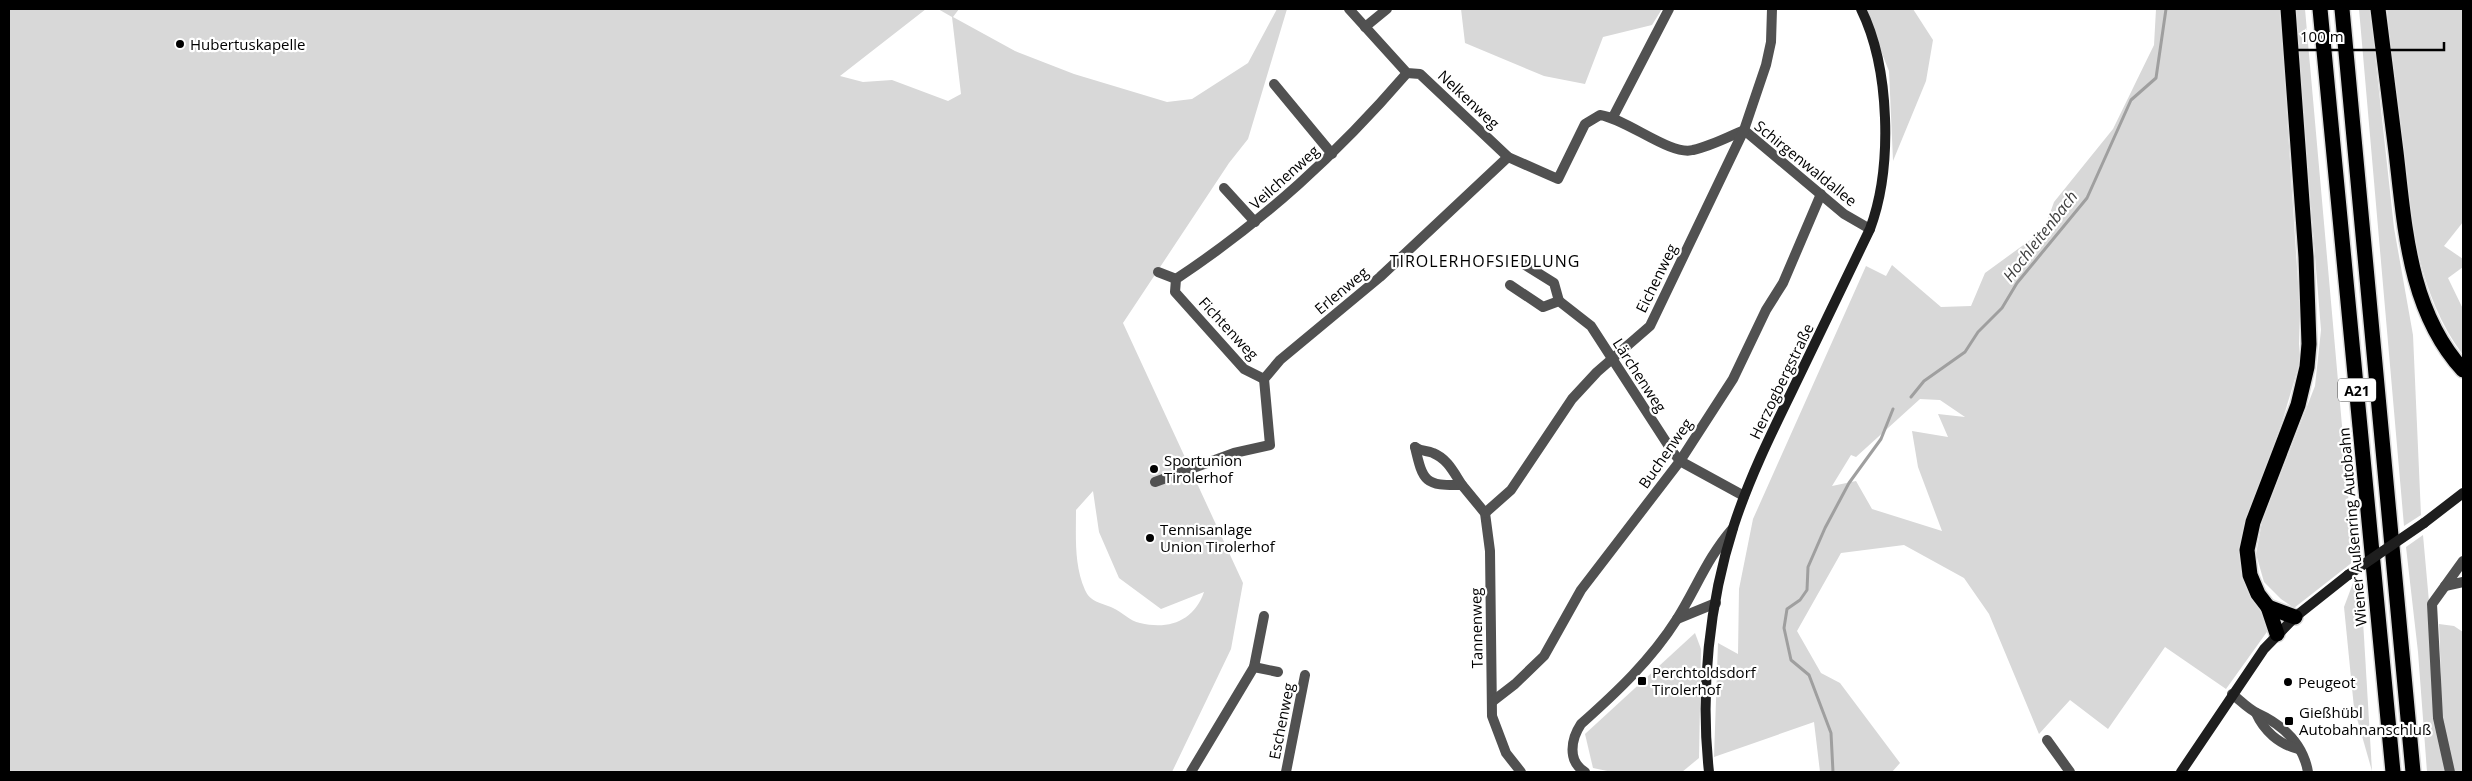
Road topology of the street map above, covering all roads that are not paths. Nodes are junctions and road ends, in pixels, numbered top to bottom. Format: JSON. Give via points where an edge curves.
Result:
{"nodes":[{"id":1,"x":1349,"y":9,"type":"edge"},
{"id":2,"x":1387,"y":9,"type":"edge"},
{"id":3,"x":1669,"y":9,"type":"edge"},
{"id":4,"x":1772,"y":9,"type":"edge"},
{"id":5,"x":1861,"y":9,"type":"edge"},
{"id":6,"x":2288,"y":9,"type":"edge"},
{"id":7,"x":2320,"y":9,"type":"edge"},
{"id":8,"x":2342,"y":9,"type":"edge"},
{"id":9,"x":2378,"y":9,"type":"edge"},
{"id":10,"x":1365,"y":27,"type":"junction"},
{"id":11,"x":1407,"y":73,"type":"junction"},
{"id":12,"x":1274,"y":84,"type":"dead end"},
{"id":13,"x":1613,"y":117,"type":"junction"},
{"id":14,"x":1744,"y":130,"type":"junction"},
{"id":15,"x":1332,"y":154,"type":"junction"},
{"id":16,"x":1508,"y":157,"type":"junction"},
{"id":17,"x":1224,"y":188,"type":"dead end"},
{"id":18,"x":1821,"y":194,"type":"junction"},
{"id":19,"x":1255,"y":222,"type":"junction"},
{"id":20,"x":1870,"y":229,"type":"junction"},
{"id":21,"x":1522,"y":263,"type":"dead end"},
{"id":22,"x":1158,"y":272,"type":"dead end"},
{"id":23,"x":1176,"y":279,"type":"junction"},
{"id":24,"x":1510,"y":285,"type":"dead end"},
{"id":25,"x":1559,"y":301,"type":"junction"},
{"id":26,"x":1613,"y":360,"type":"junction"},
{"id":27,"x":2463,"y":370,"type":"edge"},
{"id":28,"x":1264,"y":379,"type":"junction"},
{"id":29,"x":1680,"y":460,"type":"junction"},
{"id":30,"x":1155,"y":482,"type":"dead end"},
{"id":31,"x":1462,"y":485,"type":"junction"},
{"id":32,"x":2463,"y":493,"type":"edge"},
{"id":33,"x":1744,"y":496,"type":"junction"},
{"id":34,"x":1485,"y":512,"type":"junction"},
{"id":35,"x":1733,"y":528,"type":"junction"},
{"id":36,"x":2463,"y":561,"type":"edge"},
{"id":37,"x":2463,"y":582,"type":"edge"},
{"id":38,"x":2445,"y":586,"type":"junction"},
{"id":39,"x":1716,"y":603,"type":"junction"},
{"id":40,"x":2268,"y":607,"type":"junction"},
{"id":41,"x":1264,"y":616,"type":"dead end"},
{"id":42,"x":2295,"y":617,"type":"junction"},
{"id":43,"x":1677,"y":620,"type":"junction"},
{"id":44,"x":2277,"y":634,"type":"junction"},
{"id":45,"x":1254,"y":667,"type":"junction"},
{"id":46,"x":1278,"y":672,"type":"dead end"},
{"id":47,"x":1305,"y":675,"type":"dead end"},
{"id":48,"x":2232,"y":694,"type":"junction"},
{"id":49,"x":1493,"y":701,"type":"junction"},
{"id":50,"x":2047,"y":740,"type":"dead end"},
{"id":51,"x":1581,"y":771,"type":"edge"},
{"id":52,"x":1191,"y":772,"type":"edge"},
{"id":53,"x":1286,"y":772,"type":"edge"},
{"id":54,"x":1520,"y":772,"type":"edge"},
{"id":55,"x":1709,"y":772,"type":"edge"},
{"id":56,"x":2070,"y":772,"type":"edge"},
{"id":57,"x":2181,"y":772,"type":"edge"},
{"id":58,"x":2308,"y":772,"type":"edge"},
{"id":59,"x":2393,"y":772,"type":"edge"},
{"id":60,"x":2413,"y":772,"type":"edge"},
{"id":61,"x":2450,"y":772,"type":"edge"}],
"edges":[{"from":1,"to":10,"type":"street","name":"Nelkenweg"},
{"from":2,"to":10,"type":"street"},
{"from":3,"to":13,"type":"street"},
{"from":4,"to":14,"type":"street","name":"Eichenweg","via":[[1771,42],[1766,64]]},
{"from":5,"to":20,"type":"main road","name":"Herzogbergstraße","via":[[1875,46],[1884,116],[1883,176]]},
{"from":6,"to":40,"type":"highway","via":[[2309,344],[2298,405],[2249,537],[2247,563],[2250,575]]},
{"from":7,"to":59,"type":"highway","name":"Wiener Außenring Autobahn","number":"A21"},
{"from":8,"to":60,"type":"highway","number":"A21"},
{"from":9,"to":27,"type":"highway","via":[[2412,268],[2429,319]]},
{"from":10,"to":11,"type":"street","name":"Nelkenweg"},
{"from":11,"to":15,"type":"street","name":"Veilchenweg"},
{"from":11,"to":16,"type":"street","name":"Nelkenweg","via":[[1420,74]]},
{"from":12,"to":15,"type":"street"},
{"from":13,"to":14,"type":"street","name":"Schirgenwaldallee","via":[[1678,150],[1692,151]]},
{"from":13,"to":16,"type":"street","name":"Nelkenweg","via":[[1600,115],[1585,124],[1558,179]]},
{"from":14,"to":18,"type":"street","name":"Schirgenwaldallee"},
{"from":14,"to":26,"type":"street","name":"Eichenweg","via":[[1650,326]]},
{"from":15,"to":19,"type":"street","name":"Veilchenweg"},
{"from":16,"to":28,"type":"street","name":"Erlenweg","via":[[1380,277],[1280,360]]},
{"from":17,"to":19,"type":"street"},
{"from":18,"to":20,"type":"street","name":"Schirgenwaldallee","via":[[1844,214]]},
{"from":18,"to":29,"type":"street","name":"Buchenweg","via":[[1783,283],[1766,310],[1733,379]]},
{"from":19,"to":23,"type":"street","name":"Veilchenweg","via":[[1229,244]]},
{"from":20,"to":33,"type":"main road","name":"Herzogbergstraße"},
{"from":21,"to":25,"type":"street","name":"Lärchenweg","via":[[1554,284]]},
{"from":22,"to":23,"type":"street"},
{"from":23,"to":28,"type":"street","name":"Fichtenweg","via":[[1175,292],[1244,369]]},
{"from":24,"to":25,"type":"street","via":[[1543,307]]},
{"from":25,"to":26,"type":"street","name":"Lärchenweg","via":[[1591,326]]},
{"from":26,"to":29,"type":"street","name":"Lärchenweg"},
{"from":26,"to":34,"type":"street","name":"Eichenweg","via":[[1572,399],[1511,490]]},
{"from":28,"to":30,"type":"street","via":[[1270,445],[1234,453]]},
{"from":29,"to":33,"type":"street","name":"Lärchenweg"},
{"from":29,"to":49,"type":"street","name":"Buchenweg","via":[[1581,590],[1544,656]]},
{"from":31,"to":31,"type":"street","via":[[1453,468],[1434,453],[1422,452],[1415,447],[1421,474],[1438,486]]},
{"from":31,"to":34,"type":"street"},
{"from":32,"to":42,"type":"main road","bridge":true},
{"from":33,"to":35,"type":"main road","name":"Herzogbergstraße"},
{"from":34,"to":49,"type":"street","name":"Tannenweg","via":[[1490,552]]},
{"from":35,"to":39,"type":"main road","name":"Herzogbergstraße"},
{"from":35,"to":43,"type":"street","via":[[1708,562]]},
{"from":36,"to":38,"type":"street"},
{"from":37,"to":38,"type":"street"},
{"from":38,"to":61,"type":"street","via":[[2432,604],[2438,718]]},
{"from":39,"to":43,"type":"street"},
{"from":39,"to":55,"type":"main road","name":"Herzogbergstraße","via":[[1706,689]]},
{"from":40,"to":42,"type":"highway"},
{"from":40,"to":44,"type":"highway"},
{"from":41,"to":45,"type":"street"},
{"from":42,"to":44,"type":"main road"},
{"from":43,"to":51,"type":"street","via":[[1635,675],[1575,733],[1572,754]]},
{"from":44,"to":48,"type":"main road"},
{"from":45,"to":46,"type":"street"},
{"from":45,"to":52,"type":"street"},
{"from":47,"to":53,"type":"street","name":"Eschenweg"},
{"from":48,"to":57,"type":"main road"},
{"from":48,"to":58,"type":"street","via":[[2256,713],[2270,733],[2298,749]]},
{"from":49,"to":54,"type":"street","name":"Tannenweg","via":[[1492,716],[1506,753]]},
{"from":50,"to":56,"type":"street"}]}
